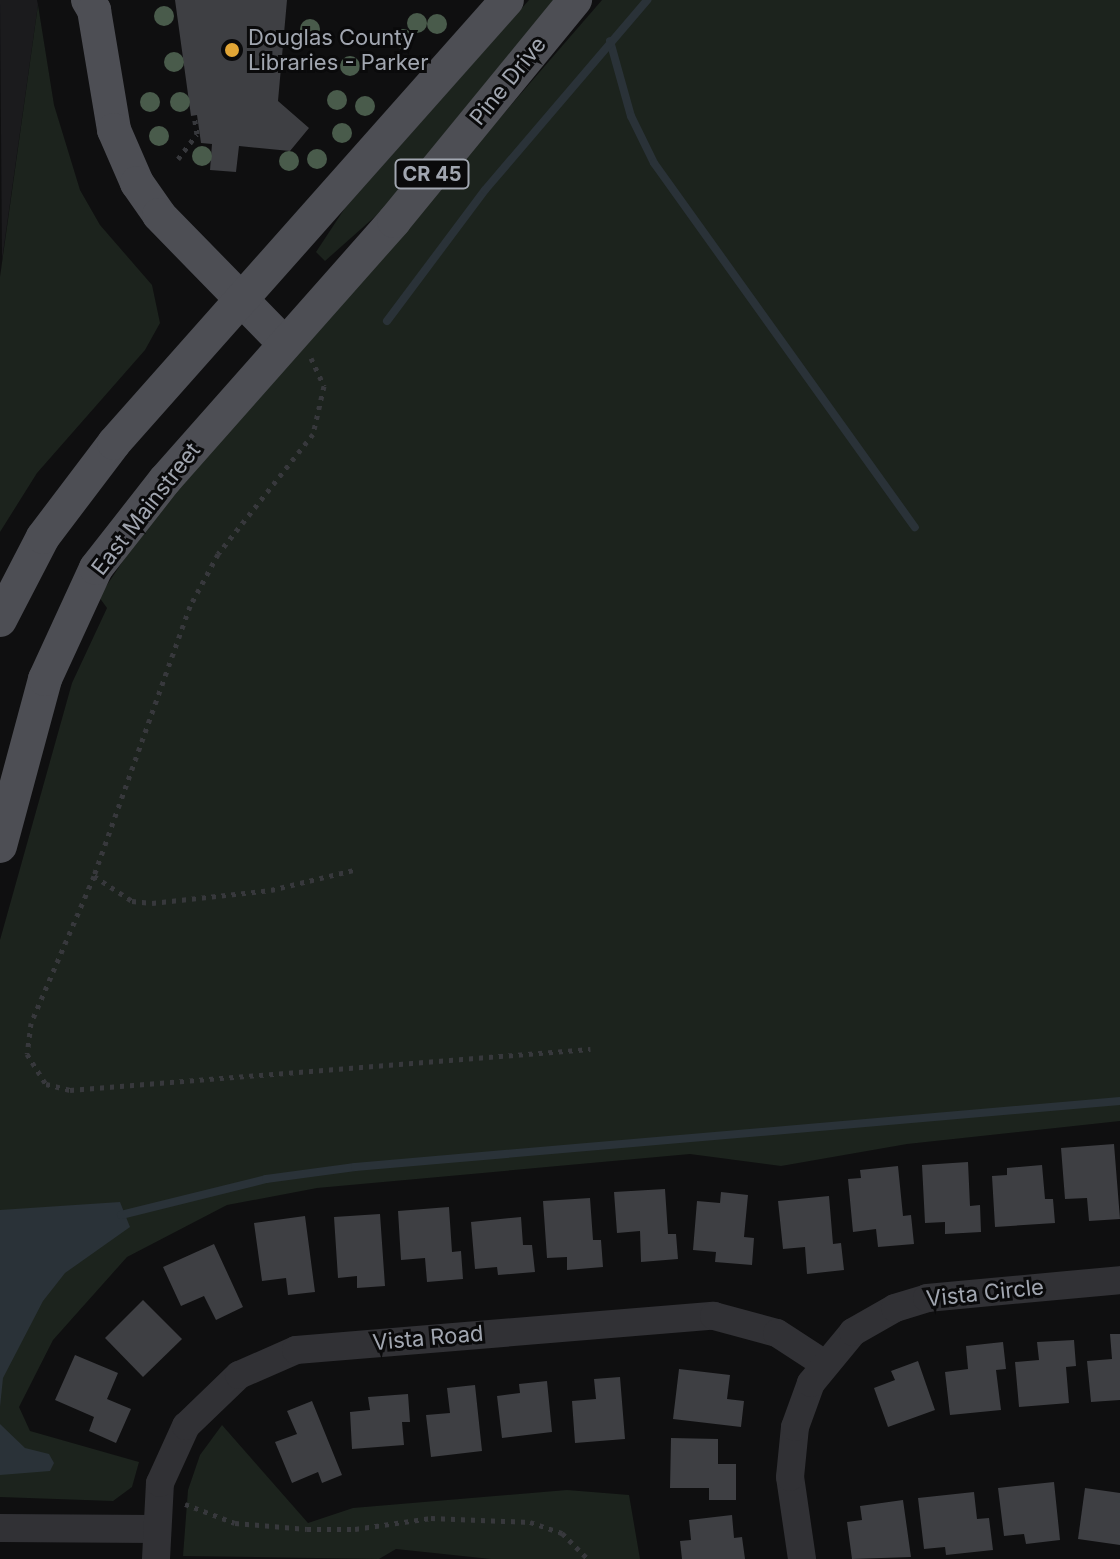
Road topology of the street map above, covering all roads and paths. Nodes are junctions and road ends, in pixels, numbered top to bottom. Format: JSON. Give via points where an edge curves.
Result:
{"nodes":[{"id":1,"x":507,"y":0,"type":"edge"},
{"id":2,"x":575,"y":0,"type":"edge"},
{"id":3,"x":93,"y":3,"type":"edge"},
{"id":4,"x":194,"y":116,"type":"dead end"},
{"id":5,"x":178,"y":159,"type":"dead end"},
{"id":6,"x":242,"y":300,"type":"junction"},
{"id":7,"x":285,"y":344,"type":"junction"},
{"id":8,"x":0,"y":620,"type":"edge"},
{"id":9,"x":0,"y":846,"type":"edge"},
{"id":10,"x":358,"y":869,"type":"dead end"},
{"id":11,"x":94,"y":876,"type":"junction"},
{"id":12,"x":590,"y":1049,"type":"dead end"},
{"id":13,"x":1120,"y":1280,"type":"edge"},
{"id":14,"x":823,"y":1363,"type":"junction"},
{"id":15,"x":183,"y":1493,"type":"dead end"},
{"id":16,"x":0,"y":1528,"type":"edge"},
{"id":17,"x":155,"y":1529,"type":"junction"},
{"id":18,"x":156,"y":1559,"type":"edge"},
{"id":19,"x":588,"y":1559,"type":"edge"},
{"id":20,"x":802,"y":1559,"type":"edge"}],
"edges":[{"from":1,"to":6,"type":"main road","number":"CR 45"},
{"from":2,"to":7,"type":"main road","name":"Pine Drive","number":"CR 45","via":[[394,221]]},
{"from":3,"to":6,"type":"main road","via":[[112,118],[132,174],[159,215]]},
{"from":4,"to":5,"type":"path","via":[[197,134]]},
{"from":6,"to":7,"type":"main road"},
{"from":6,"to":8,"type":"main road","via":[[68,501],[18,580]]},
{"from":7,"to":9,"type":"main road","name":"East Mainstreet","via":[[124,528],[82,593],[45,679]]},
{"from":7,"to":11,"type":"path","via":[[313,359],[321,371],[323,397],[313,434],[218,554],[190,606]]},
{"from":10,"to":11,"type":"path","via":[[271,890],[152,903],[132,901]]},
{"from":11,"to":12,"type":"path","via":[[26,1041],[38,1076],[57,1088]]},
{"from":13,"to":14,"type":"street","name":"Vista Circle","via":[[915,1300],[867,1322]]},
{"from":14,"to":17,"type":"street","name":"Vista Road","via":[[777,1333],[714,1316],[296,1350],[239,1375],[192,1418],[160,1483]]},
{"from":14,"to":20,"type":"street","name":"Vista Circle","via":[[805,1395],[791,1447]]},
{"from":15,"to":19,"type":"path","via":[[181,1502],[214,1518],[267,1526],[355,1529],[448,1517],[530,1522],[562,1533]]},
{"from":16,"to":17,"type":"street"},
{"from":17,"to":18,"type":"street","name":"Vista Road"}]}
